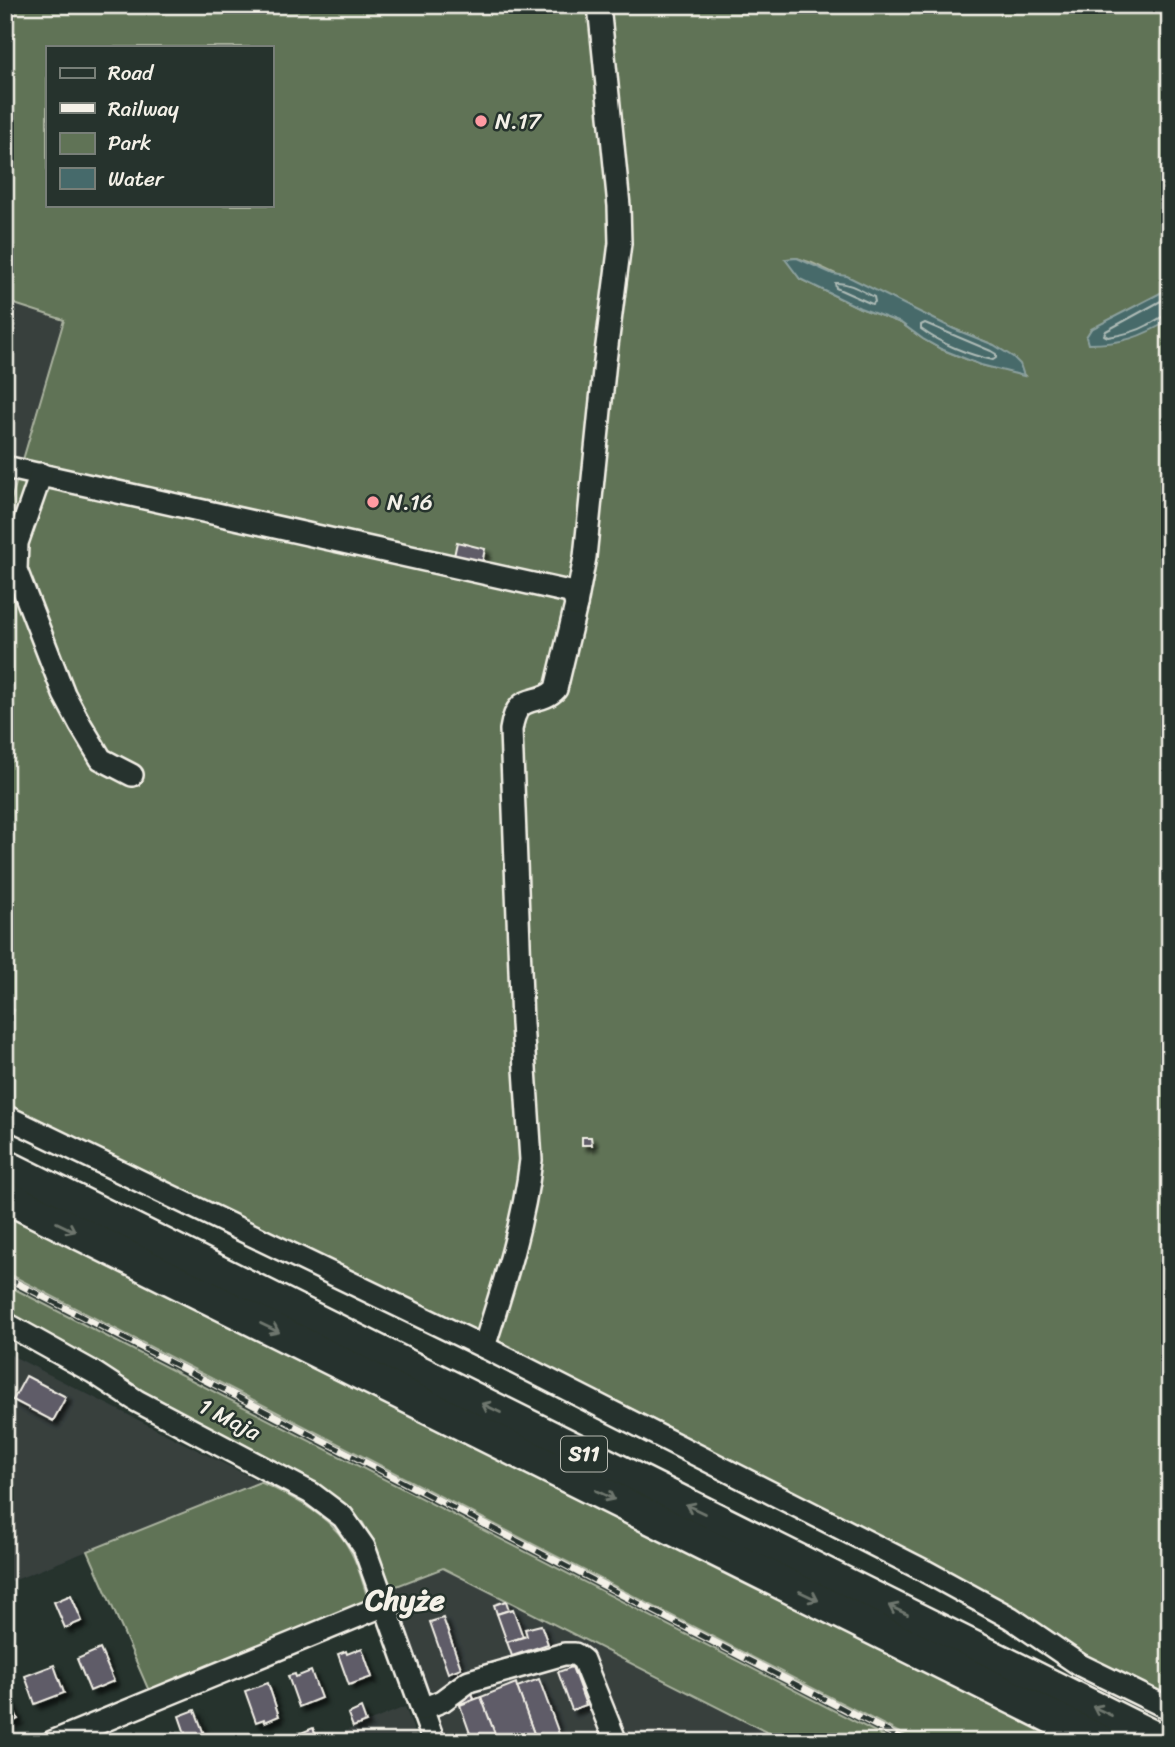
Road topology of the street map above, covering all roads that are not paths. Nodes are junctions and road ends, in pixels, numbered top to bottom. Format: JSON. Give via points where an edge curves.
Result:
{"nodes":[{"id":1,"x":599,"y":5,"type":"edge"},
{"id":2,"x":5,"y":467,"type":"edge"},
{"id":3,"x":41,"y":474,"type":"junction"},
{"id":4,"x":576,"y":606,"type":"junction"},
{"id":5,"x":132,"y":775,"type":"dead end"},
{"id":6,"x":5,"y":1116,"type":"edge"},
{"id":7,"x":5,"y":1166,"type":"edge"},
{"id":8,"x":5,"y":1196,"type":"edge"},
{"id":9,"x":5,"y":1323,"type":"edge"},
{"id":10,"x":484,"y":1348,"type":"junction"},
{"id":11,"x":385,"y":1605,"type":"junction"},
{"id":12,"x":422,"y":1709,"type":"junction"},
{"id":13,"x":1170,"y":1709,"type":"edge"},
{"id":14,"x":52,"y":1742,"type":"edge"},
{"id":15,"x":434,"y":1742,"type":"edge"},
{"id":16,"x":616,"y":1742,"type":"edge"},
{"id":17,"x":1102,"y":1742,"type":"edge"},
{"id":18,"x":1163,"y":1742,"type":"edge"}],
"edges":[{"from":1,"to":4,"type":"street","via":[[620,234]]},
{"from":2,"to":3,"type":"street"},
{"from":3,"to":4,"type":"street","via":[[569,592]]},
{"from":3,"to":5,"type":"street","via":[[17,543],[16,570],[80,724],[101,758]]},
{"from":4,"to":10,"type":"street","via":[[556,689],[519,707],[511,730],[531,1160],[505,1280]]},
{"from":6,"to":10,"type":"street"},
{"from":18,"to":7,"type":"highway","number":"S11","one_way":true},
{"from":8,"to":17,"type":"highway","number":"S11","one_way":true},
{"from":9,"to":11,"type":"street","name":"1 Maja","via":[[331,1507],[364,1547]]},
{"from":10,"to":13,"type":"street","via":[[925,1571],[1011,1618],[1080,1665]]},
{"from":11,"to":12,"type":"street","name":"1 Maja"},
{"from":11,"to":14,"type":"street"},
{"from":12,"to":15,"type":"street","name":"1 Maja"},
{"from":12,"to":16,"type":"street","via":[[470,1681],[575,1654],[583,1660]]}]}
